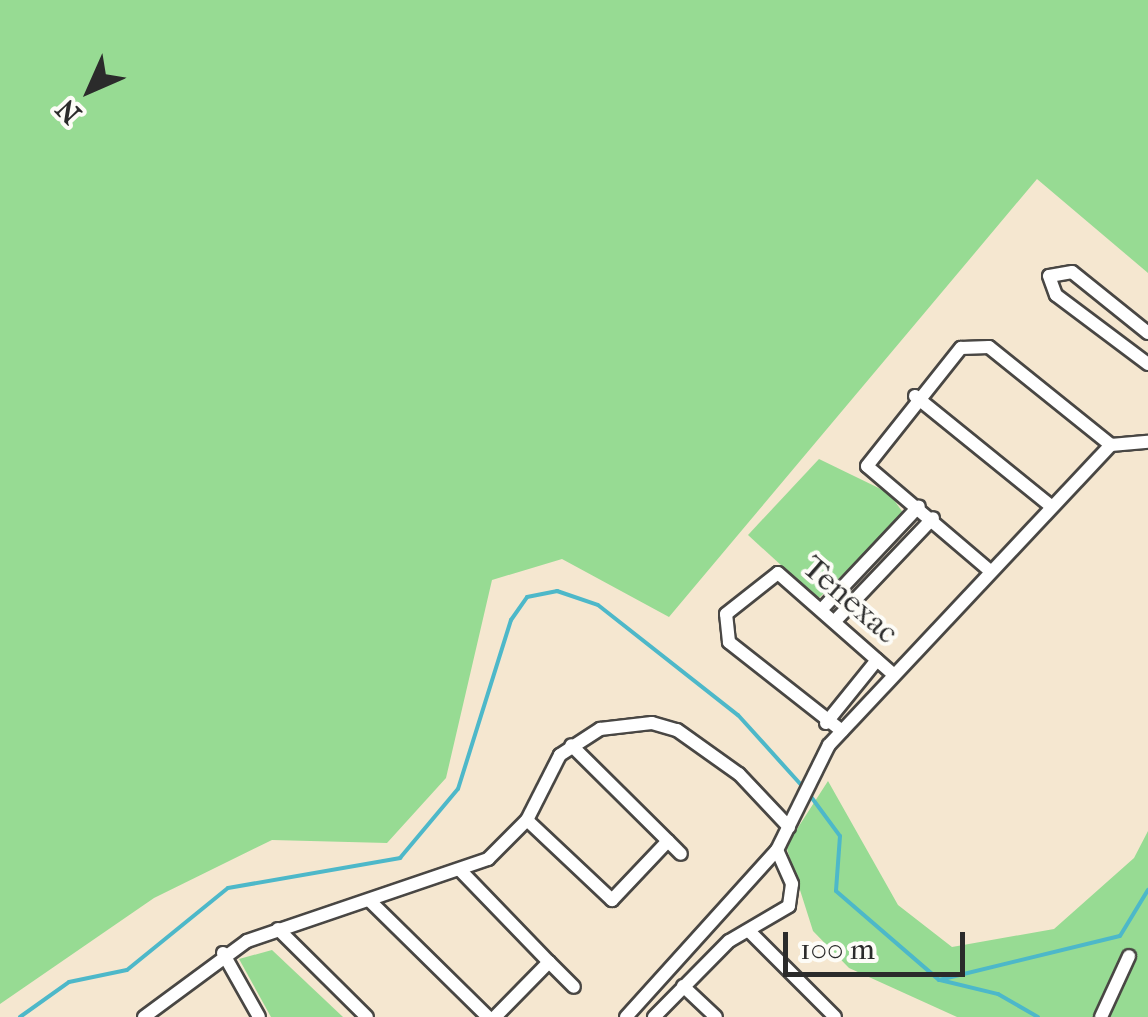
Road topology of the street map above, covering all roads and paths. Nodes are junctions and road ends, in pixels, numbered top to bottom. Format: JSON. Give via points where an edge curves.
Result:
{"nodes":[{"id":1,"x":1148,"y":333,"type":"edge"},
{"id":2,"x":1148,"y":364,"type":"edge"},
{"id":3,"x":916,"y":396,"type":"junction"},
{"id":4,"x":1148,"y":442,"type":"edge"},
{"id":5,"x":1110,"y":444,"type":"junction"},
{"id":6,"x":919,"y":506,"type":"junction"},
{"id":7,"x":1052,"y":507,"type":"junction"},
{"id":8,"x":933,"y":518,"type":"junction"},
{"id":9,"x":989,"y":570,"type":"junction"},
{"id":10,"x":822,"y":609,"type":"junction"},
{"id":11,"x":835,"y":621,"type":"junction"},
{"id":12,"x":878,"y":660,"type":"junction"},
{"id":13,"x":892,"y":674,"type":"junction"},
{"id":14,"x":826,"y":718,"type":"junction"},
{"id":15,"x":842,"y":731,"type":"junction"},
{"id":16,"x":570,"y":745,"type":"junction"},
{"id":17,"x":825,"y":752,"type":"junction"},
{"id":18,"x":527,"y":820,"type":"junction"},
{"id":19,"x":789,"y":827,"type":"junction"},
{"id":20,"x":668,"y":841,"type":"junction"},
{"id":21,"x":778,"y":850,"type":"junction"},
{"id":22,"x":681,"y":854,"type":"dead end"},
{"id":23,"x":460,"y":872,"type":"junction"},
{"id":24,"x":371,"y":902,"type":"junction"},
{"id":25,"x":278,"y":929,"type":"junction"},
{"id":26,"x":750,"y":932,"type":"junction"},
{"id":27,"x":224,"y":952,"type":"junction"},
{"id":28,"x":1128,"y":956,"type":"dead end"},
{"id":29,"x":549,"y":962,"type":"junction"},
{"id":30,"x":683,"y":986,"type":"junction"},
{"id":31,"x":574,"y":987,"type":"dead end"},
{"id":32,"x":153,"y":1014,"type":"edge"},
{"id":33,"x":259,"y":1017,"type":"edge"},
{"id":34,"x":367,"y":1017,"type":"edge"},
{"id":35,"x":492,"y":1017,"type":"edge"},
{"id":36,"x":626,"y":1017,"type":"edge"},
{"id":37,"x":654,"y":1017,"type":"edge"},
{"id":38,"x":716,"y":1017,"type":"edge"},
{"id":39,"x":836,"y":1017,"type":"edge"},
{"id":40,"x":1100,"y":1017,"type":"edge"}],
"edges":[{"from":1,"to":2,"type":"street","via":[[1072,272],[1049,276],[1056,295]]},
{"from":3,"to":5,"type":"street","via":[[974,341]]},
{"from":3,"to":6,"type":"street","via":[[866,461]]},
{"from":3,"to":7,"type":"street"},
{"from":4,"to":5,"type":"street"},
{"from":5,"to":7,"type":"street"},
{"from":6,"to":8,"type":"street"},
{"from":6,"to":10,"type":"street"},
{"from":7,"to":9,"type":"street"},
{"from":8,"to":9,"type":"street"},
{"from":8,"to":11,"type":"street"},
{"from":9,"to":13,"type":"street"},
{"from":10,"to":11,"type":"street","name":"Tenexac"},
{"from":10,"to":14,"type":"street","name":"Tenexac","via":[[769,573],[721,626]]},
{"from":11,"to":12,"type":"street","name":"Tenexac"},
{"from":12,"to":13,"type":"street","name":"Tenexac"},
{"from":12,"to":14,"type":"street"},
{"from":13,"to":15,"type":"street"},
{"from":14,"to":15,"type":"street"},
{"from":14,"to":17,"type":"street"},
{"from":15,"to":17,"type":"street"},
{"from":16,"to":18,"type":"street"},
{"from":16,"to":19,"type":"street","via":[[620,724],[666,726],[725,762]]},
{"from":16,"to":20,"type":"street"},
{"from":17,"to":19,"type":"street"},
{"from":18,"to":20,"type":"street","via":[[617,904]]},
{"from":18,"to":23,"type":"street","via":[[503,848]]},
{"from":19,"to":21,"type":"street"},
{"from":20,"to":22,"type":"street"},
{"from":21,"to":26,"type":"street","via":[[792,899]]},
{"from":21,"to":36,"type":"street"},
{"from":23,"to":24,"type":"street"},
{"from":23,"to":29,"type":"street"},
{"from":24,"to":25,"type":"street"},
{"from":24,"to":35,"type":"street"},
{"from":25,"to":27,"type":"street"},
{"from":25,"to":34,"type":"street"},
{"from":26,"to":30,"type":"street","via":[[728,940]]},
{"from":26,"to":39,"type":"street"},
{"from":27,"to":32,"type":"street"},
{"from":27,"to":33,"type":"street"},
{"from":28,"to":40,"type":"street"},
{"from":29,"to":31,"type":"street"},
{"from":29,"to":35,"type":"street"},
{"from":30,"to":37,"type":"street"},
{"from":30,"to":38,"type":"street"}]}
